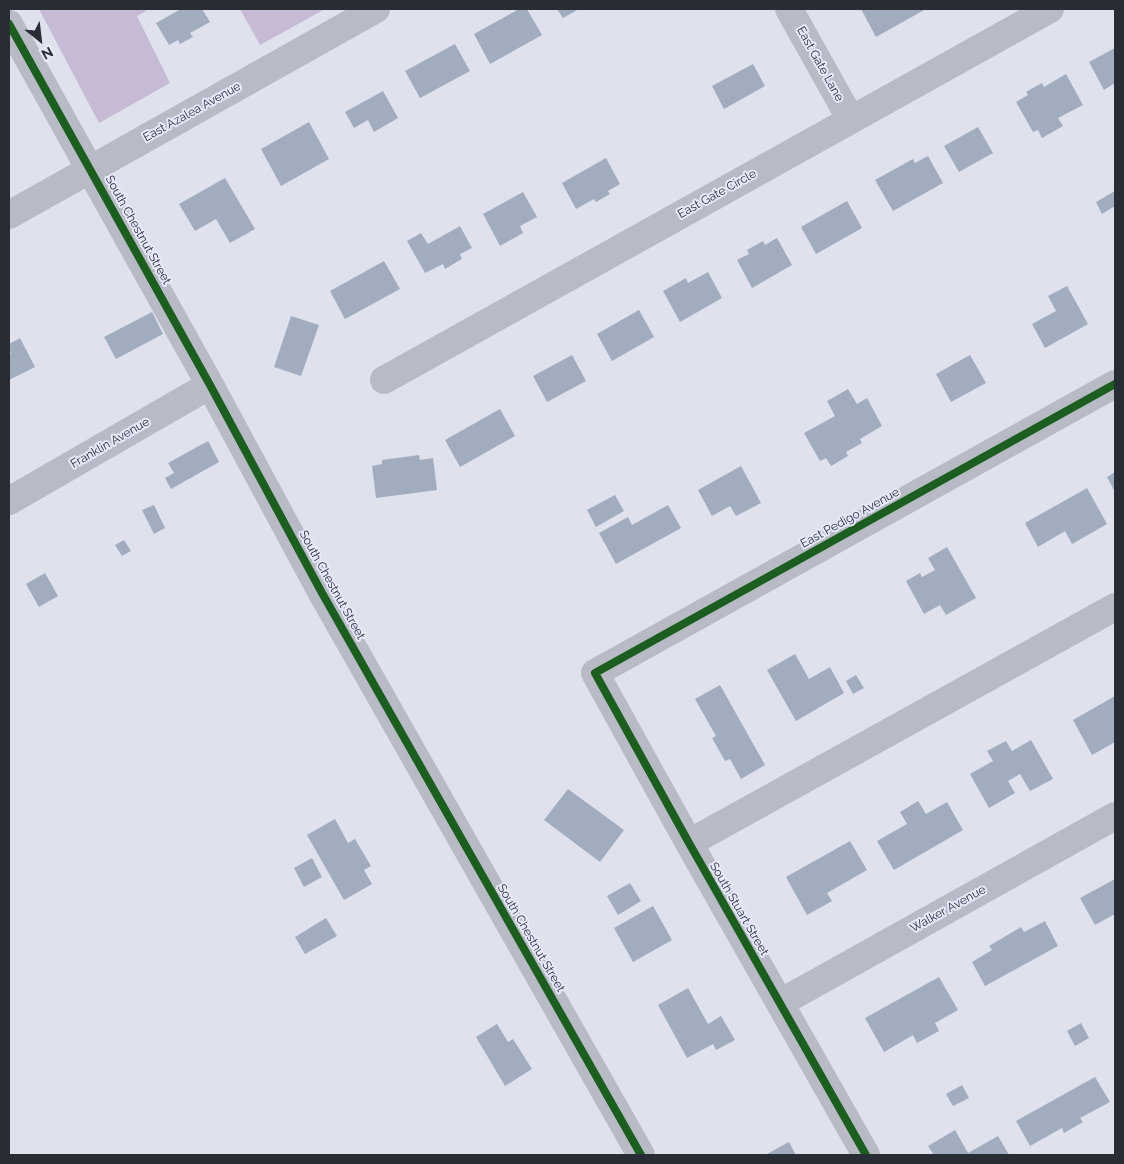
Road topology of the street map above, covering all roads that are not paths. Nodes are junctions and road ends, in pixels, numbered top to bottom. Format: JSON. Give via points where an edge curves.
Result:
{"nodes":[{"id":1,"x":376,"y":9,"type":"edge"},
{"id":2,"x":789,"y":9,"type":"edge"},
{"id":3,"x":1050,"y":9,"type":"edge"},
{"id":4,"x":9,"y":24,"type":"edge"},
{"id":5,"x":851,"y":120,"type":"junction"},
{"id":6,"x":90,"y":168,"type":"junction"},
{"id":7,"x":9,"y":215,"type":"edge"},
{"id":8,"x":384,"y":380,"type":"dead end"},
{"id":9,"x":1115,"y":384,"type":"edge"},
{"id":10,"x":210,"y":385,"type":"junction"},
{"id":11,"x":9,"y":501,"type":"edge"},
{"id":12,"x":1115,"y":607,"type":"edge"},
{"id":13,"x":595,"y":672,"type":"joint"},
{"id":14,"x":1115,"y":816,"type":"edge"},
{"id":15,"x":689,"y":843,"type":"junction"},
{"id":16,"x":780,"y":1003,"type":"junction"},
{"id":17,"x":641,"y":1155,"type":"edge"},
{"id":18,"x":866,"y":1155,"type":"edge"}],
"edges":[{"from":1,"to":6,"type":"street","name":"East Azalea Avenue"},
{"from":2,"to":5,"type":"street","name":"East Gate Lane"},
{"from":3,"to":5,"type":"street","name":"East Gate Circle"},
{"from":4,"to":6,"type":"street","name":"South Chestnut Street"},
{"from":5,"to":8,"type":"street","name":"East Gate Circle"},
{"from":6,"to":7,"type":"street","name":"East Azalea Avenue"},
{"from":6,"to":10,"type":"street","name":"South Chestnut Street"},
{"from":9,"to":13,"type":"street","name":"East Pedigo Avenue"},
{"from":10,"to":11,"type":"street","name":"Franklin Avenue"},
{"from":10,"to":17,"type":"street","name":"South Chestnut Street","via":[[322,593]]},
{"from":12,"to":15,"type":"street"},
{"from":13,"to":15,"type":"street","name":"South Stuart Street"},
{"from":14,"to":16,"type":"street","name":"Walker Avenue"},
{"from":15,"to":16,"type":"street","name":"South Stuart Street"},
{"from":16,"to":18,"type":"street","name":"South Stuart Street"}]}
